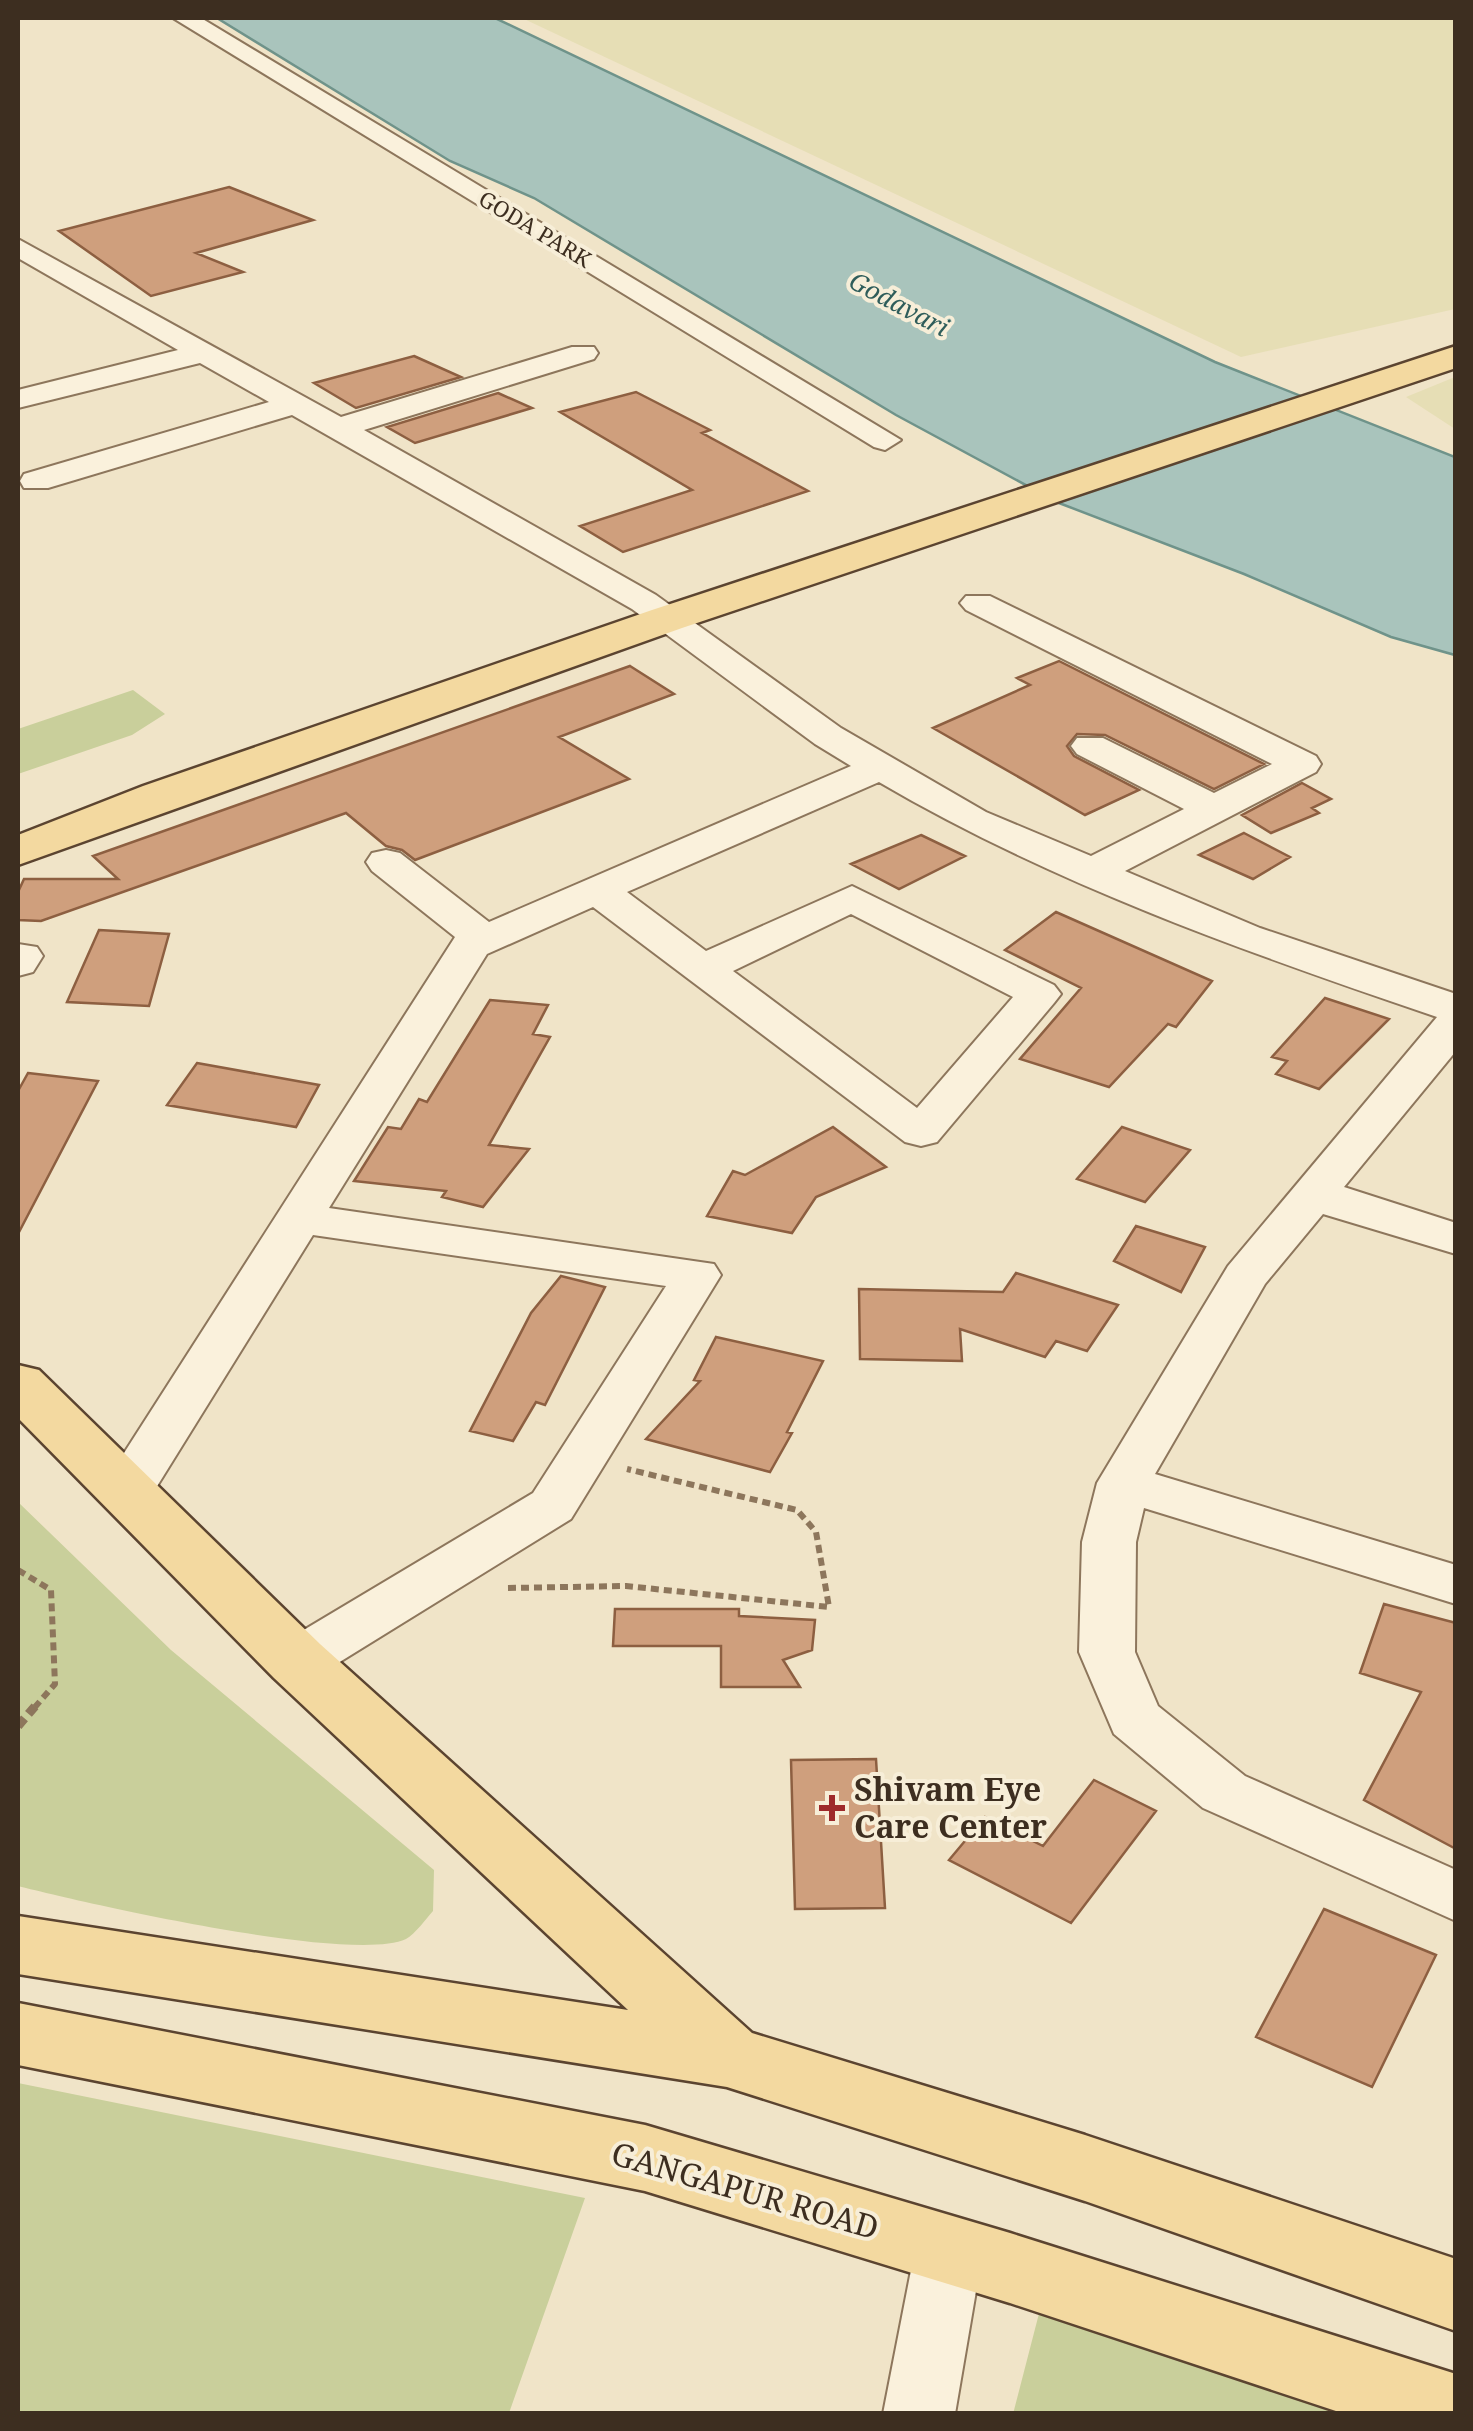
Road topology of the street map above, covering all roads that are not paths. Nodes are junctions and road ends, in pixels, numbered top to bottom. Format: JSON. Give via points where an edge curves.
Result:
{"nodes":[{"id":1,"x":185,"y":18,"type":"edge"},
{"id":2,"x":18,"y":247,"type":"edge"},
{"id":3,"x":1451,"y":340,"type":"edge"},
{"id":4,"x":203,"y":353,"type":"junction"},
{"id":5,"x":583,"y":353,"type":"dead end"},
{"id":6,"x":18,"y":400,"type":"edge"},
{"id":7,"x":293,"y":405,"type":"junction"},
{"id":8,"x":335,"y":428,"type":"junction"},
{"id":9,"x":885,"y":440,"type":"dead end"},
{"id":10,"x":36,"y":481,"type":"dead end"},
{"id":11,"x":978,"y":603,"type":"dead end"},
{"id":12,"x":656,"y":611,"type":"junction"},
{"id":13,"x":1090,"y":746,"type":"dead end"},
{"id":14,"x":881,"y":766,"type":"junction"},
{"id":15,"x":1215,"y":809,"type":"junction"},
{"id":16,"x":18,"y":810,"type":"edge"},
{"id":17,"x":18,"y":851,"type":"edge"},
{"id":18,"x":386,"y":862,"type":"dead end"},
{"id":19,"x":1093,"y":872,"type":"junction"},
{"id":20,"x":597,"y":890,"type":"junction"},
{"id":21,"x":484,"y":939,"type":"junction"},
{"id":22,"x":703,"y":969,"type":"junction"},
{"id":23,"x":1456,"y":1008,"type":"edge"},
{"id":24,"x":1456,"y":1022,"type":"edge"},
{"id":25,"x":1316,"y":1192,"type":"junction"},
{"id":26,"x":298,"y":1218,"type":"junction"},
{"id":27,"x":1456,"y":1239,"type":"edge"},
{"id":28,"x":18,"y":1384,"type":"edge"},
{"id":29,"x":1123,"y":1483,"type":"junction"},
{"id":30,"x":127,"y":1491,"type":"junction"},
{"id":31,"x":1456,"y":1585,"type":"edge"},
{"id":32,"x":298,"y":1660,"type":"junction"},
{"id":33,"x":1456,"y":1897,"type":"edge"},
{"id":34,"x":18,"y":1945,"type":"edge"},
{"id":35,"x":18,"y":2034,"type":"edge"},
{"id":36,"x":727,"y":2056,"type":"junction"},
{"id":37,"x":949,"y":2250,"type":"junction"},
{"id":38,"x":1456,"y":2294,"type":"edge"},
{"id":39,"x":1456,"y":2412,"type":"edge"},
{"id":40,"x":919,"y":2414,"type":"edge"}],
"edges":[{"from":1,"to":9,"type":"street","name":"GODA PARK"},
{"from":2,"to":4,"type":"street"},
{"from":3,"to":12,"type":"main road","via":[[938,506]]},
{"from":3,"to":12,"type":"main road","via":[[1404,372],[983,516]]},
{"from":4,"to":6,"type":"street"},
{"from":4,"to":7,"type":"street"},
{"from":5,"to":8,"type":"street"},
{"from":7,"to":8,"type":"street"},
{"from":7,"to":10,"type":"street"},
{"from":8,"to":12,"type":"street"},
{"from":11,"to":15,"type":"street","via":[[1302,764]]},
{"from":12,"to":14,"type":"street","via":[[828,736]]},
{"from":12,"to":16,"type":"main road"},
{"from":12,"to":17,"type":"main road"},
{"from":13,"to":15,"type":"street"},
{"from":14,"to":19,"type":"street","via":[[972,820]]},
{"from":14,"to":20,"type":"street"},
{"from":15,"to":19,"type":"street"},
{"from":18,"to":21,"type":"street"},
{"from":19,"to":23,"type":"street","via":[[1246,937]]},
{"from":20,"to":21,"type":"street"},
{"from":20,"to":22,"type":"street"},
{"from":21,"to":26,"type":"street","via":[[471,945]]},
{"from":22,"to":22,"type":"street","via":[[920,1132],[1039,994],[852,898]]},
{"from":24,"to":25,"type":"street"},
{"from":25,"to":27,"type":"street"},
{"from":25,"to":29,"type":"street","via":[[1245,1278]]},
{"from":26,"to":30,"type":"street"},
{"from":26,"to":32,"type":"street","via":[[697,1275],[552,1506]]},
{"from":28,"to":30,"type":"main road"},
{"from":29,"to":31,"type":"street"},
{"from":29,"to":33,"type":"street","via":[[1110,1542],[1107,1652],[1134,1718],[1224,1792]]},
{"from":30,"to":32,"type":"main road"},
{"from":32,"to":36,"type":"main road"},
{"from":34,"to":36,"type":"main road"},
{"from":35,"to":37,"type":"main road","name":"GANGAPUR ROAD","via":[[645,2158]]},
{"from":36,"to":38,"type":"main road"},
{"from":37,"to":39,"type":"main road","name":"GANGAPUR ROAD"},
{"from":37,"to":40,"type":"street"}]}
